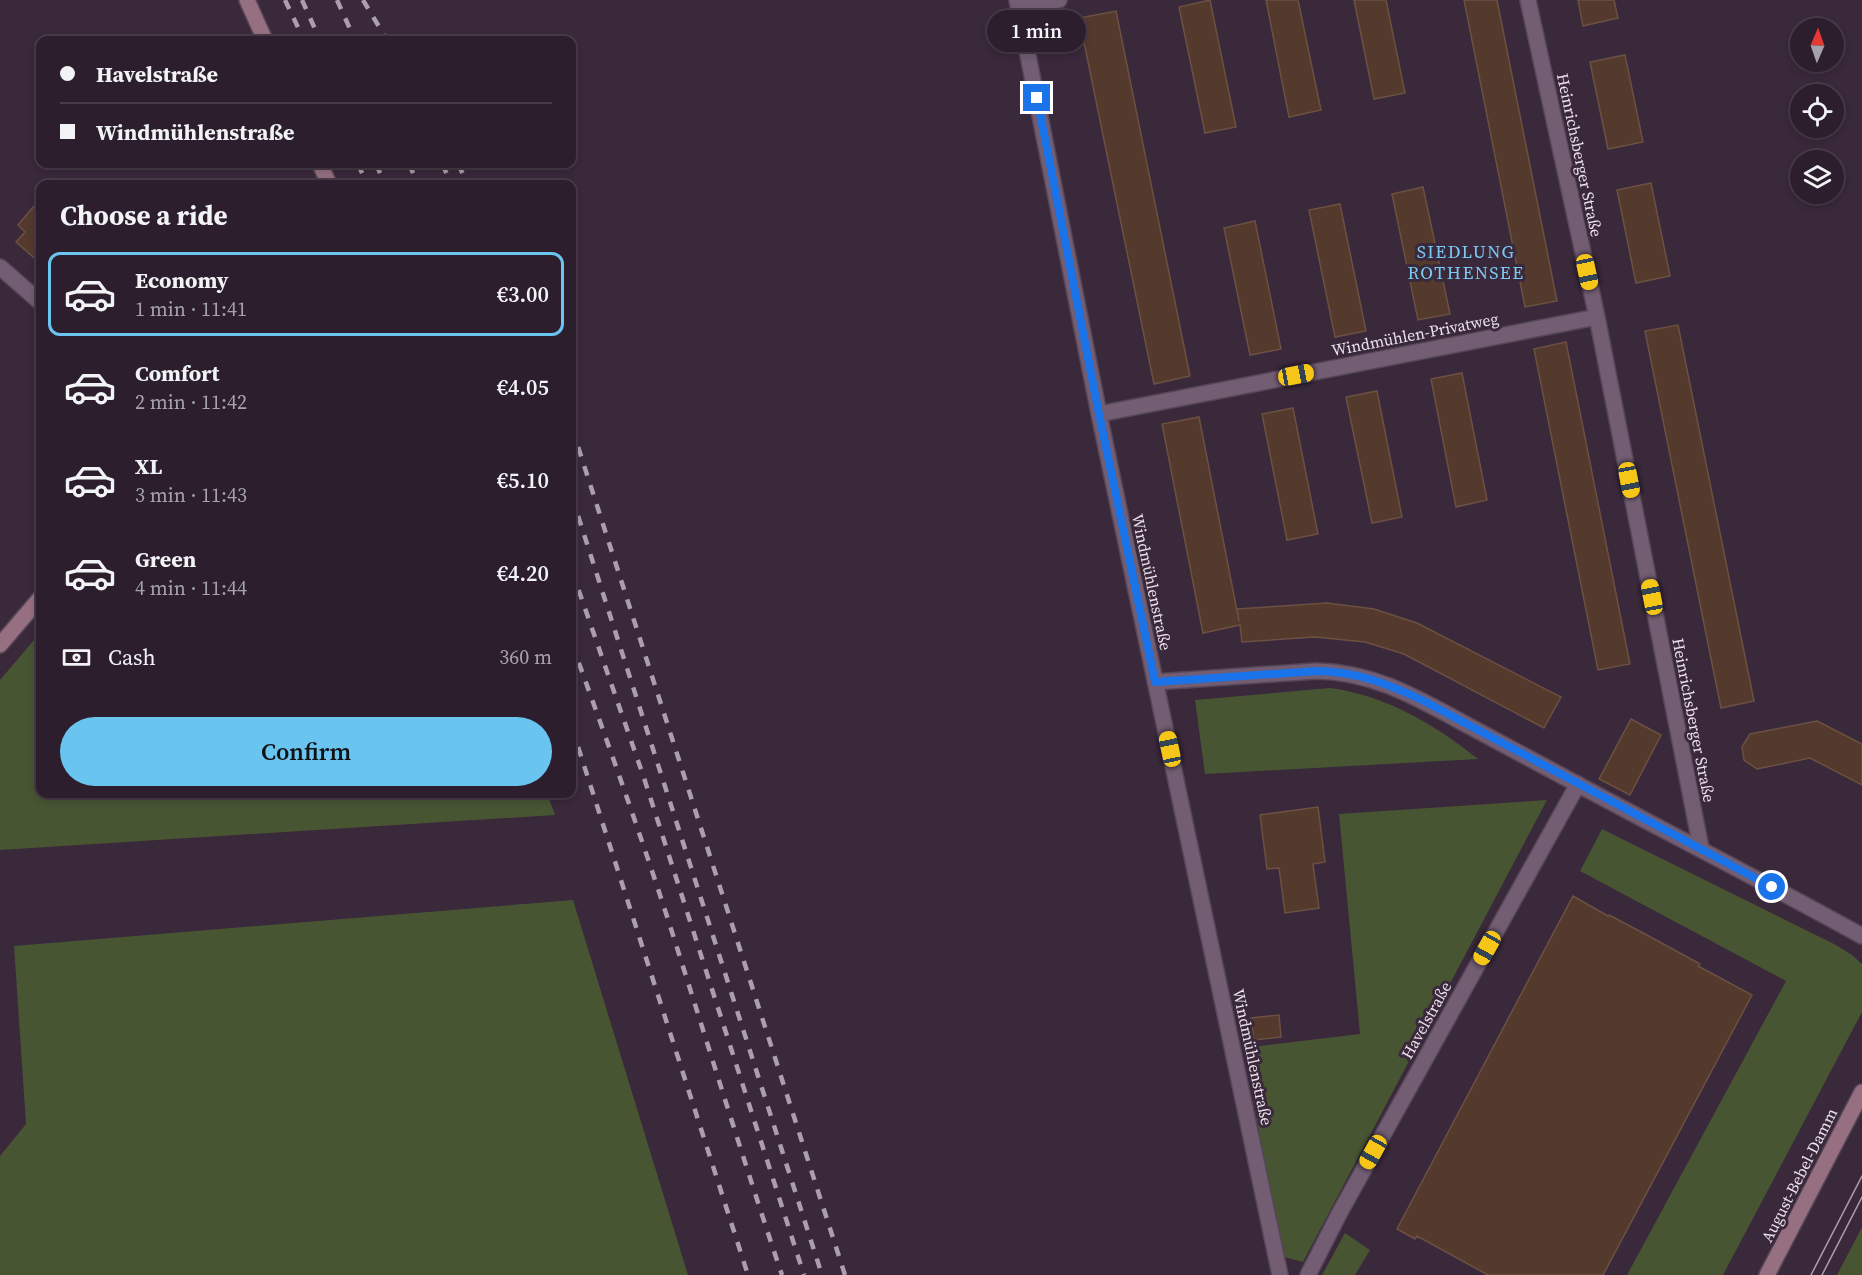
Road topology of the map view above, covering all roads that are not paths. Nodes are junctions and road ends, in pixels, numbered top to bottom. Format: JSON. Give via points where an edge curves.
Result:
{"nodes":[{"id":1,"x":247,"y":0,"type":"edge"},
{"id":2,"x":1059,"y":0,"type":"edge"},
{"id":3,"x":1528,"y":0,"type":"edge"},
{"id":4,"x":1018,"y":4,"type":"edge"},
{"id":5,"x":263,"y":36,"type":"edge"},
{"id":6,"x":0,"y":267,"type":"edge"},
{"id":7,"x":36,"y":298,"type":"edge"},
{"id":8,"x":1597,"y":317,"type":"junction"},
{"id":9,"x":1099,"y":414,"type":"junction"},
{"id":10,"x":36,"y":603,"type":"edge"},
{"id":11,"x":0,"y":645,"type":"edge"},
{"id":12,"x":1155,"y":682,"type":"junction"},
{"id":13,"x":1578,"y":784,"type":"junction"},
{"id":14,"x":1701,"y":848,"type":"junction"},
{"id":15,"x":1862,"y":936,"type":"edge"},
{"id":16,"x":1862,"y":1092,"type":"edge"},
{"id":17,"x":1280,"y":1275,"type":"edge"},
{"id":18,"x":1308,"y":1275,"type":"edge"},
{"id":19,"x":1767,"y":1275,"type":"edge"}],
"edges":[{"from":1,"to":5,"type":"main road"},
{"from":2,"to":4,"type":"street"},
{"from":3,"to":8,"type":"street","name":"Heinrichsberger Straße"},
{"from":4,"to":9,"type":"street","name":"Windmühlenstraße"},
{"from":6,"to":7,"type":"street"},
{"from":8,"to":9,"type":"street","name":"Windmühlen-Privatweg"},
{"from":8,"to":14,"type":"street","name":"Heinrichsberger Straße"},
{"from":9,"to":12,"type":"street","name":"Windmühlenstraße"},
{"from":10,"to":11,"type":"main road"},
{"from":12,"to":13,"type":"street","via":[[1317,671],[1357,675],[1422,700]]},
{"from":12,"to":17,"type":"street","name":"Windmühlenstraße"},
{"from":13,"to":14,"type":"street"},
{"from":13,"to":18,"type":"street","name":"Havelstraße"},
{"from":14,"to":15,"type":"street"},
{"from":16,"to":19,"type":"main road","name":"August-Bebel-Damm"}]}
